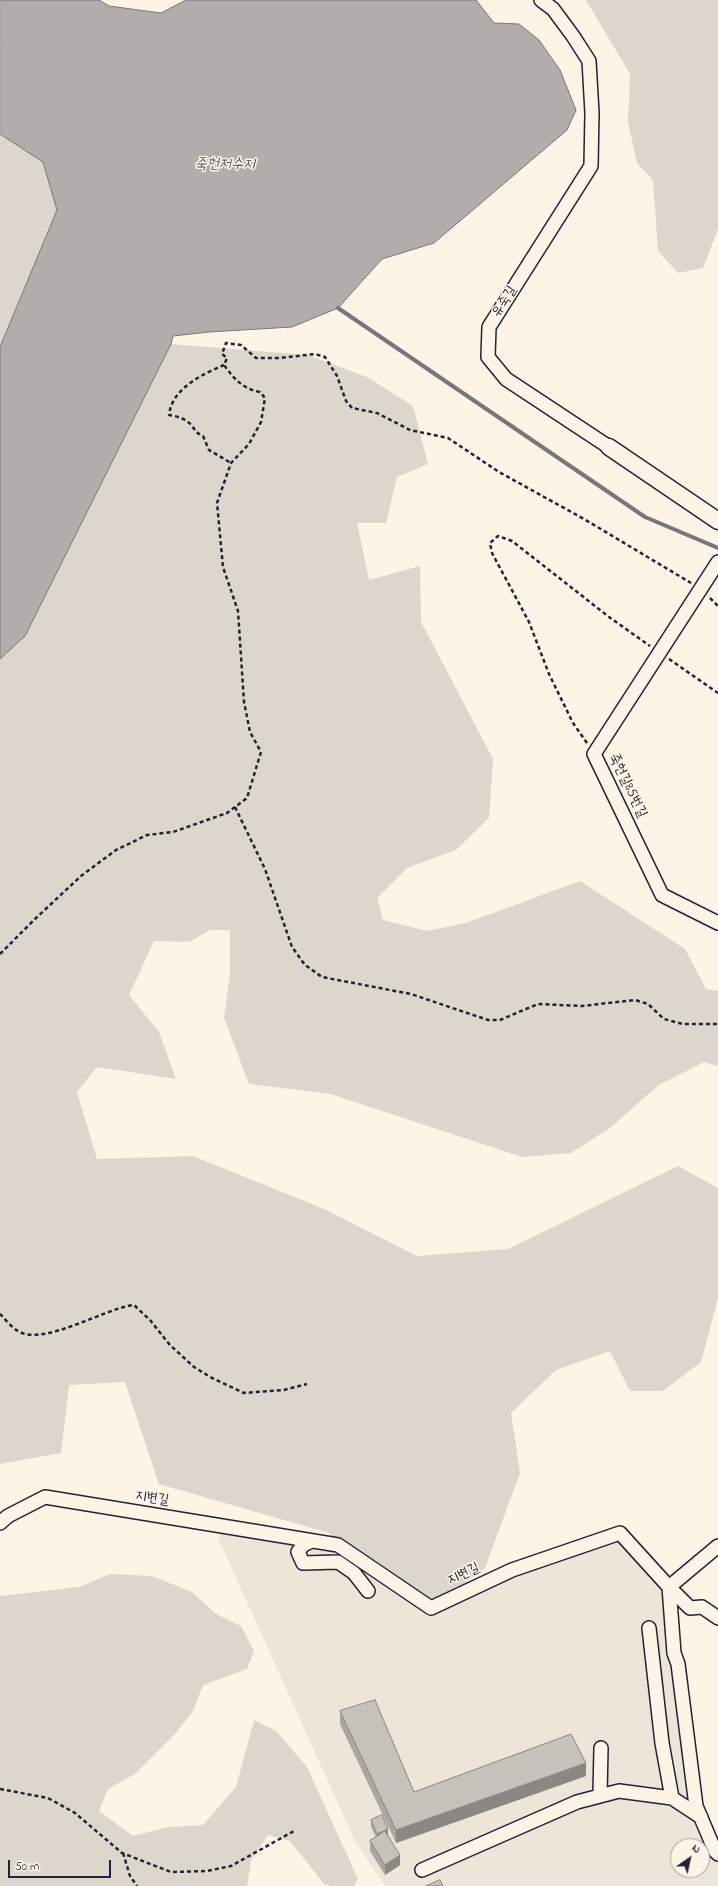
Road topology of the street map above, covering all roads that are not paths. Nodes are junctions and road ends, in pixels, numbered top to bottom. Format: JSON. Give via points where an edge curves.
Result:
{"nodes":[{"id":1,"x":541,"y":0,"type":"edge"},
{"id":2,"x":609,"y":447,"type":"joint"},
{"id":3,"x":718,"y":522,"type":"edge"},
{"id":4,"x":718,"y":562,"type":"edge"},
{"id":5,"x":718,"y":923,"type":"edge"},
{"id":6,"x":0,"y":1523,"type":"edge"},
{"id":7,"x":312,"y":1541,"type":"junction"},
{"id":8,"x":718,"y":1546,"type":"edge"},
{"id":9,"x":669,"y":1587,"type":"junction"},
{"id":10,"x":368,"y":1591,"type":"dead end"},
{"id":11,"x":718,"y":1618,"type":"edge"},
{"id":12,"x":649,"y":1628,"type":"dead end"},
{"id":13,"x":601,"y":1748,"type":"dead end"},
{"id":14,"x":600,"y":1795,"type":"junction"},
{"id":15,"x":672,"y":1798,"type":"junction"},
{"id":16,"x":701,"y":1817,"type":"junction"},
{"id":17,"x":718,"y":1854,"type":"edge"},
{"id":18,"x":422,"y":1870,"type":"dead end"}],
"edges":[{"from":1,"to":2,"type":"street","name":"유죽길","via":[[573,36],[589,61],[592,113],[591,166],[489,327],[488,357],[506,379]]},
{"from":2,"to":3,"type":"street","name":"유죽길"},
{"from":4,"to":5,"type":"street","name":"죽헌길85번길","via":[[594,754],[662,895]]},
{"from":6,"to":7,"type":"street","name":"지변길","via":[[8,1516],[45,1497]]},
{"from":7,"to":9,"type":"street","name":"지변길","via":[[338,1545],[430,1608],[512,1570],[620,1533]]},
{"from":7,"to":10,"type":"street","via":[[303,1545],[298,1552],[303,1563],[338,1562],[354,1573]]},
{"from":8,"to":9,"type":"street"},
{"from":9,"to":11,"type":"street","via":[[690,1608],[702,1607]]},
{"from":9,"to":16,"type":"street","via":[[674,1653],[678,1664],[696,1806]]},
{"from":12,"to":15,"type":"street","via":[[662,1743]]},
{"from":13,"to":14,"type":"street"},
{"from":14,"to":15,"type":"street","via":[[619,1790]]},
{"from":14,"to":18,"type":"street","via":[[577,1802]]},
{"from":15,"to":16,"type":"street"},
{"from":16,"to":17,"type":"street"}]}
